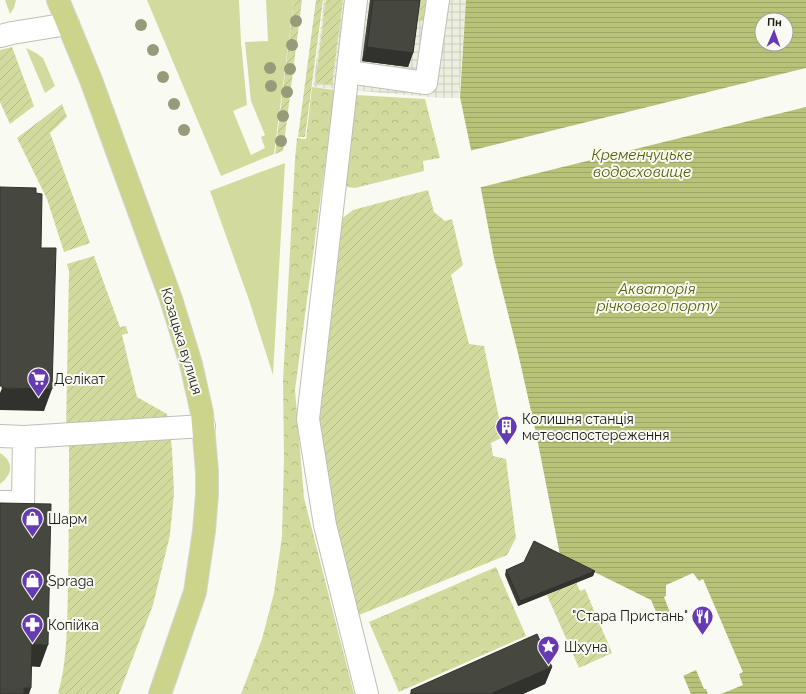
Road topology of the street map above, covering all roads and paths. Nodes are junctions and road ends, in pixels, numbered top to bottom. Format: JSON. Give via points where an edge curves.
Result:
{"nodes":[{"id":1,"x":58,"y":0,"type":"edge"},
{"id":2,"x":356,"y":0,"type":"edge"},
{"id":3,"x":438,"y":0,"type":"edge"},
{"id":4,"x":68,"y":24,"type":"junction"},
{"id":5,"x":0,"y":36,"type":"edge"},
{"id":6,"x":348,"y":72,"type":"junction"},
{"id":7,"x":204,"y":426,"type":"junction"},
{"id":8,"x":0,"y":436,"type":"edge"},
{"id":9,"x":24,"y":437,"type":"junction"},
{"id":10,"x":0,"y":502,"type":"edge"},
{"id":11,"x":160,"y":694,"type":"edge"},
{"id":12,"x":367,"y":694,"type":"edge"}],
"edges":[{"from":1,"to":4,"type":"main road","name":"Козацька вулиця"},
{"from":2,"to":6,"type":"lane"},
{"from":3,"to":6,"type":"lane","via":[[426,83]]},
{"from":4,"to":5,"type":"lane"},
{"from":4,"to":7,"type":"main road","name":"Козацька вулиця","via":[[91,80],[179,324],[196,382]]},
{"from":6,"to":12,"type":"lane","via":[[308,419],[325,524]]},
{"from":7,"to":9,"type":"lane"},
{"from":7,"to":11,"type":"main road","name":"Козацька вулиця","via":[[207,494],[197,577]]},
{"from":8,"to":9,"type":"lane"},
{"from":9,"to":10,"type":"lane","via":[[23,502]]}]}
